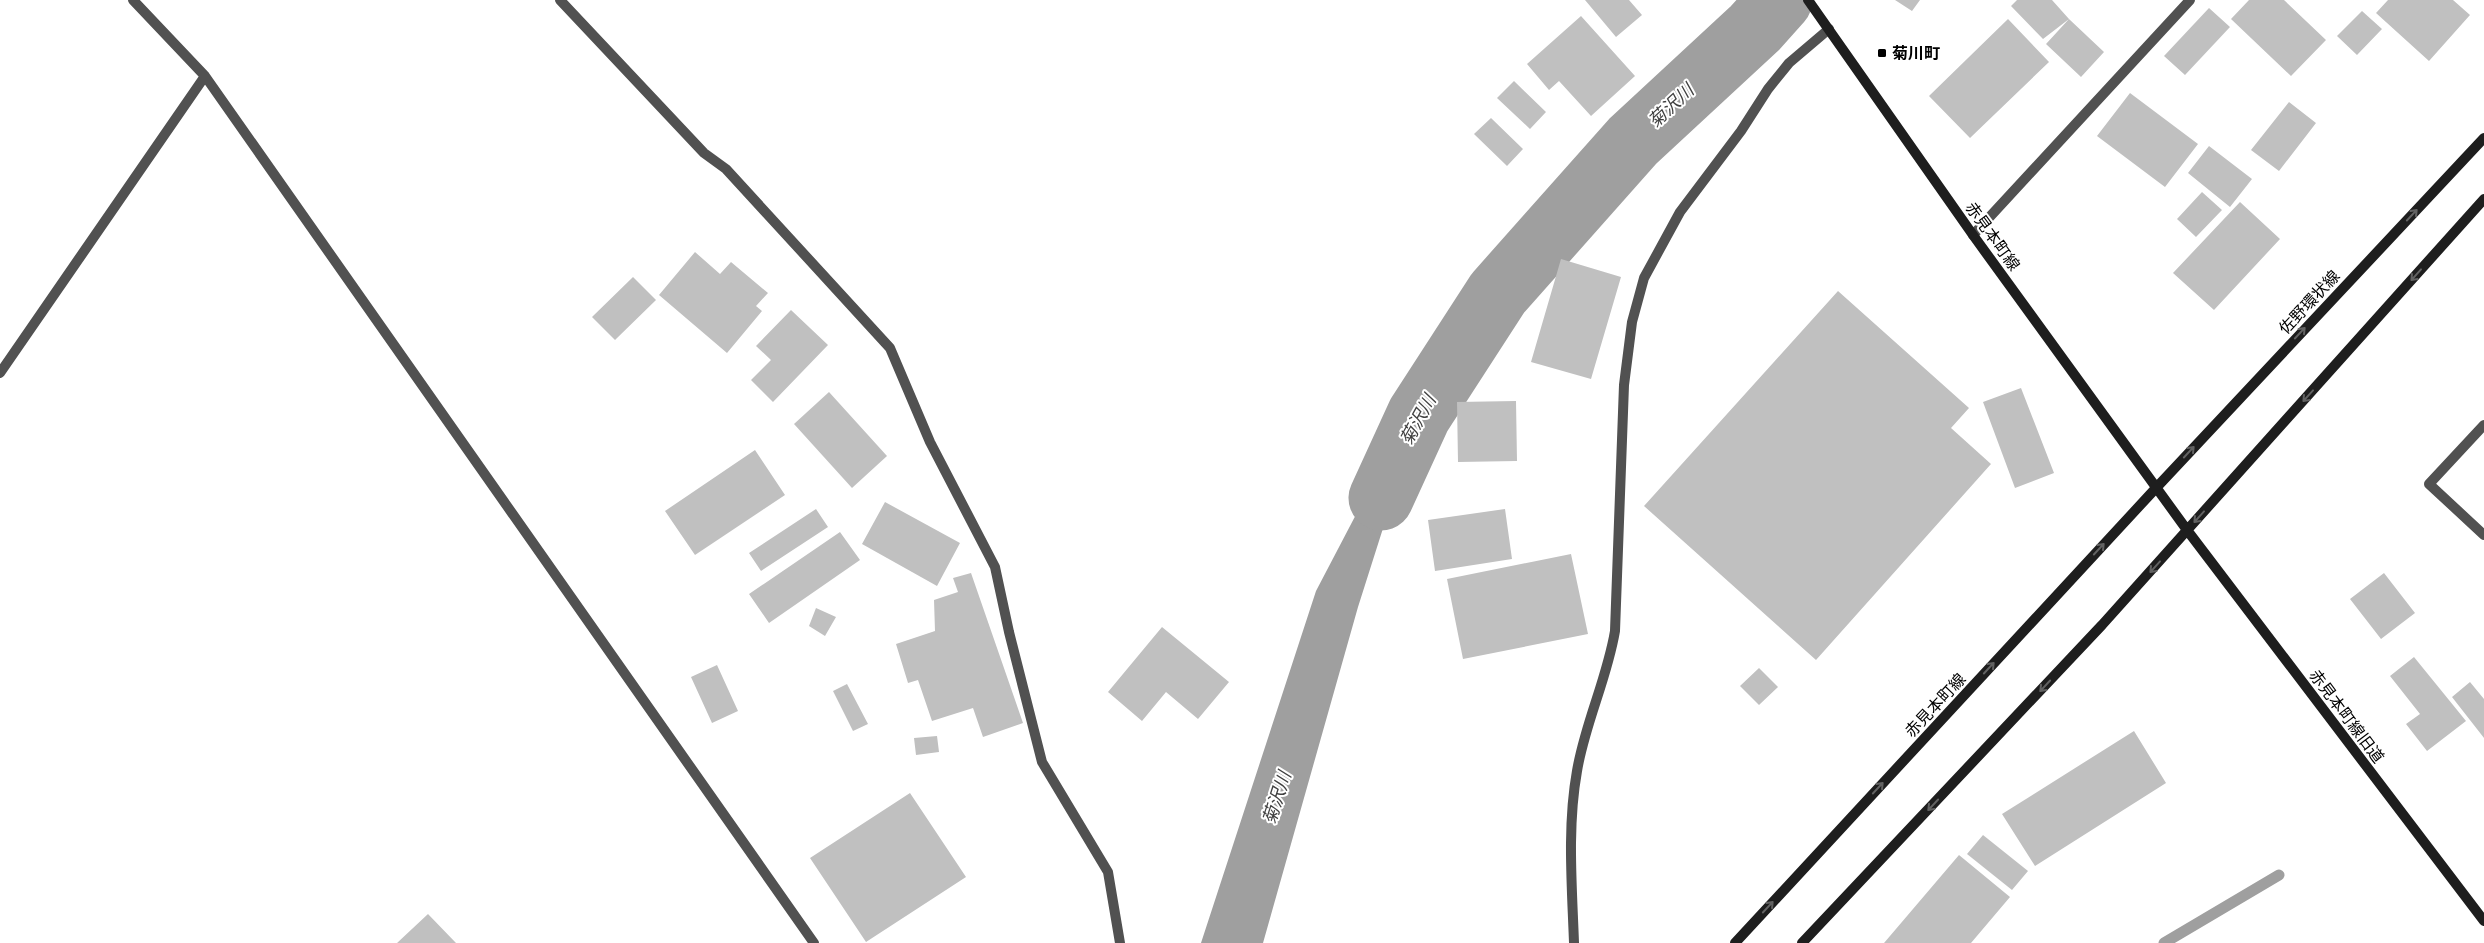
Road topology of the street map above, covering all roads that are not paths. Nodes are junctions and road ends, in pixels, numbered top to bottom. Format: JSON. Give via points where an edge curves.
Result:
{"nodes":[{"id":1,"x":133,"y":0,"type":"edge"},
{"id":2,"x":560,"y":0,"type":"edge"},
{"id":3,"x":2190,"y":0,"type":"edge"},
{"id":4,"x":1811,"y":4,"type":"edge"},
{"id":5,"x":1829,"y":29,"type":"junction"},
{"id":6,"x":205,"y":76,"type":"junction"},
{"id":7,"x":2484,"y":138,"type":"edge"},
{"id":8,"x":2484,"y":200,"type":"edge"},
{"id":9,"x":1973,"y":235,"type":"junction"},
{"id":10,"x":0,"y":373,"type":"edge"},
{"id":11,"x":2484,"y":424,"type":"edge"},
{"id":12,"x":2156,"y":488,"type":"junction"},
{"id":13,"x":2187,"y":530,"type":"junction"},
{"id":14,"x":2484,"y":536,"type":"edge"},
{"id":15,"x":2484,"y":921,"type":"edge"},
{"id":16,"x":814,"y":943,"type":"edge"},
{"id":17,"x":1120,"y":943,"type":"edge"},
{"id":18,"x":1574,"y":943,"type":"edge"},
{"id":19,"x":1735,"y":943,"type":"edge"},
{"id":20,"x":1802,"y":943,"type":"edge"}],
"edges":[{"from":1,"to":6,"type":"street"},
{"from":2,"to":17,"type":"street","via":[[704,154],[726,169],[890,348],[930,442],[995,567],[1042,762],[1108,872]]},
{"from":3,"to":9,"type":"street"},
{"from":4,"to":5,"type":"main road","name":"赤見本町線"},
{"from":5,"to":9,"type":"main road","name":"赤見本町線"},
{"from":5,"to":18,"type":"street","via":[[1784,69],[1768,89],[1680,212],[1644,278],[1632,322],[1624,385],[1615,631],[1587,728],[1573,798]]},
{"from":6,"to":10,"type":"street"},
{"from":6,"to":16,"type":"street"},
{"from":12,"to":7,"type":"main road","name":"佐野環状線","one_way":true},
{"from":8,"to":13,"type":"main road","one_way":true},
{"from":9,"to":12,"type":"main road","name":"赤見本町線"},
{"from":11,"to":14,"type":"street","via":[[2429,484]]},
{"from":12,"to":13,"type":"main road","name":"赤見本町線"},
{"from":19,"to":12,"type":"main road","name":"赤見本町線","one_way":true},
{"from":13,"to":15,"type":"main road","name":"赤見本町線旧道"},
{"from":13,"to":20,"type":"main road","one_way":true,"via":[[2095,633]]}]}
